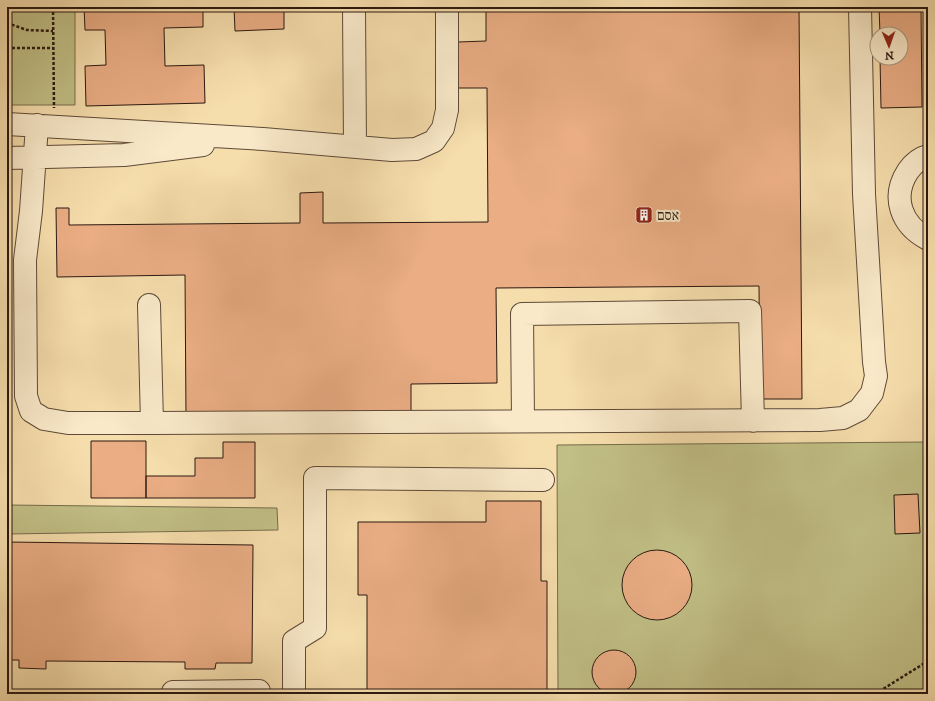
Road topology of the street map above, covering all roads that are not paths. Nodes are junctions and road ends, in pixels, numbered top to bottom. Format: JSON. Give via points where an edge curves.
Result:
{"nodes":[{"id":1,"x":354,"y":7,"type":"edge"},
{"id":2,"x":447,"y":7,"type":"edge"},
{"id":3,"x":860,"y":7,"type":"edge"},
{"id":4,"x":7,"y":124,"type":"edge"},
{"id":5,"x":46,"y":126,"type":"junction"},
{"id":6,"x":263,"y":138,"type":"junction"},
{"id":7,"x":355,"y":146,"type":"junction"},
{"id":8,"x":927,"y":154,"type":"edge"},
{"id":9,"x":35,"y":157,"type":"junction"},
{"id":10,"x":7,"y":158,"type":"edge"},
{"id":11,"x":927,"y":240,"type":"edge"},
{"id":12,"x":149,"y":305,"type":"dead end"},
{"id":13,"x":523,"y":421,"type":"junction"},
{"id":14,"x":753,"y":421,"type":"junction"},
{"id":15,"x":152,"y":423,"type":"junction"},
{"id":16,"x":543,"y":480,"type":"dead end"},
{"id":17,"x":260,"y":692,"type":"dead end"},
{"id":18,"x":173,"y":694,"type":"edge"},
{"id":19,"x":294,"y":694,"type":"edge"}],
"edges":[{"from":1,"to":7,"type":"street"},
{"from":2,"to":7,"type":"street","via":[[447,110],[443,128],[434,141],[416,149],[392,150]]},
{"from":3,"to":14,"type":"street","via":[[864,194],[876,376],[872,393],[859,410],[843,418]]},
{"from":4,"to":5,"type":"street"},
{"from":5,"to":6,"type":"street"},
{"from":5,"to":9,"type":"street"},
{"from":6,"to":7,"type":"street"},
{"from":6,"to":9,"type":"street","via":[[124,154]]},
{"from":8,"to":11,"type":"street","via":[[912,166],[903,179],[899,193],[901,208],[907,222],[917,234]]},
{"from":9,"to":10,"type":"street"},
{"from":9,"to":15,"type":"street","via":[[25,260],[26,396],[31,411],[44,419],[68,423]]},
{"from":12,"to":15,"type":"street"},
{"from":13,"to":14,"type":"street"},
{"from":13,"to":14,"type":"street","via":[[522,314],[750,311]]},
{"from":13,"to":15,"type":"street"},
{"from":16,"to":19,"type":"street","via":[[315,478],[315,628],[294,641]]},
{"from":17,"to":18,"type":"street"}]}
